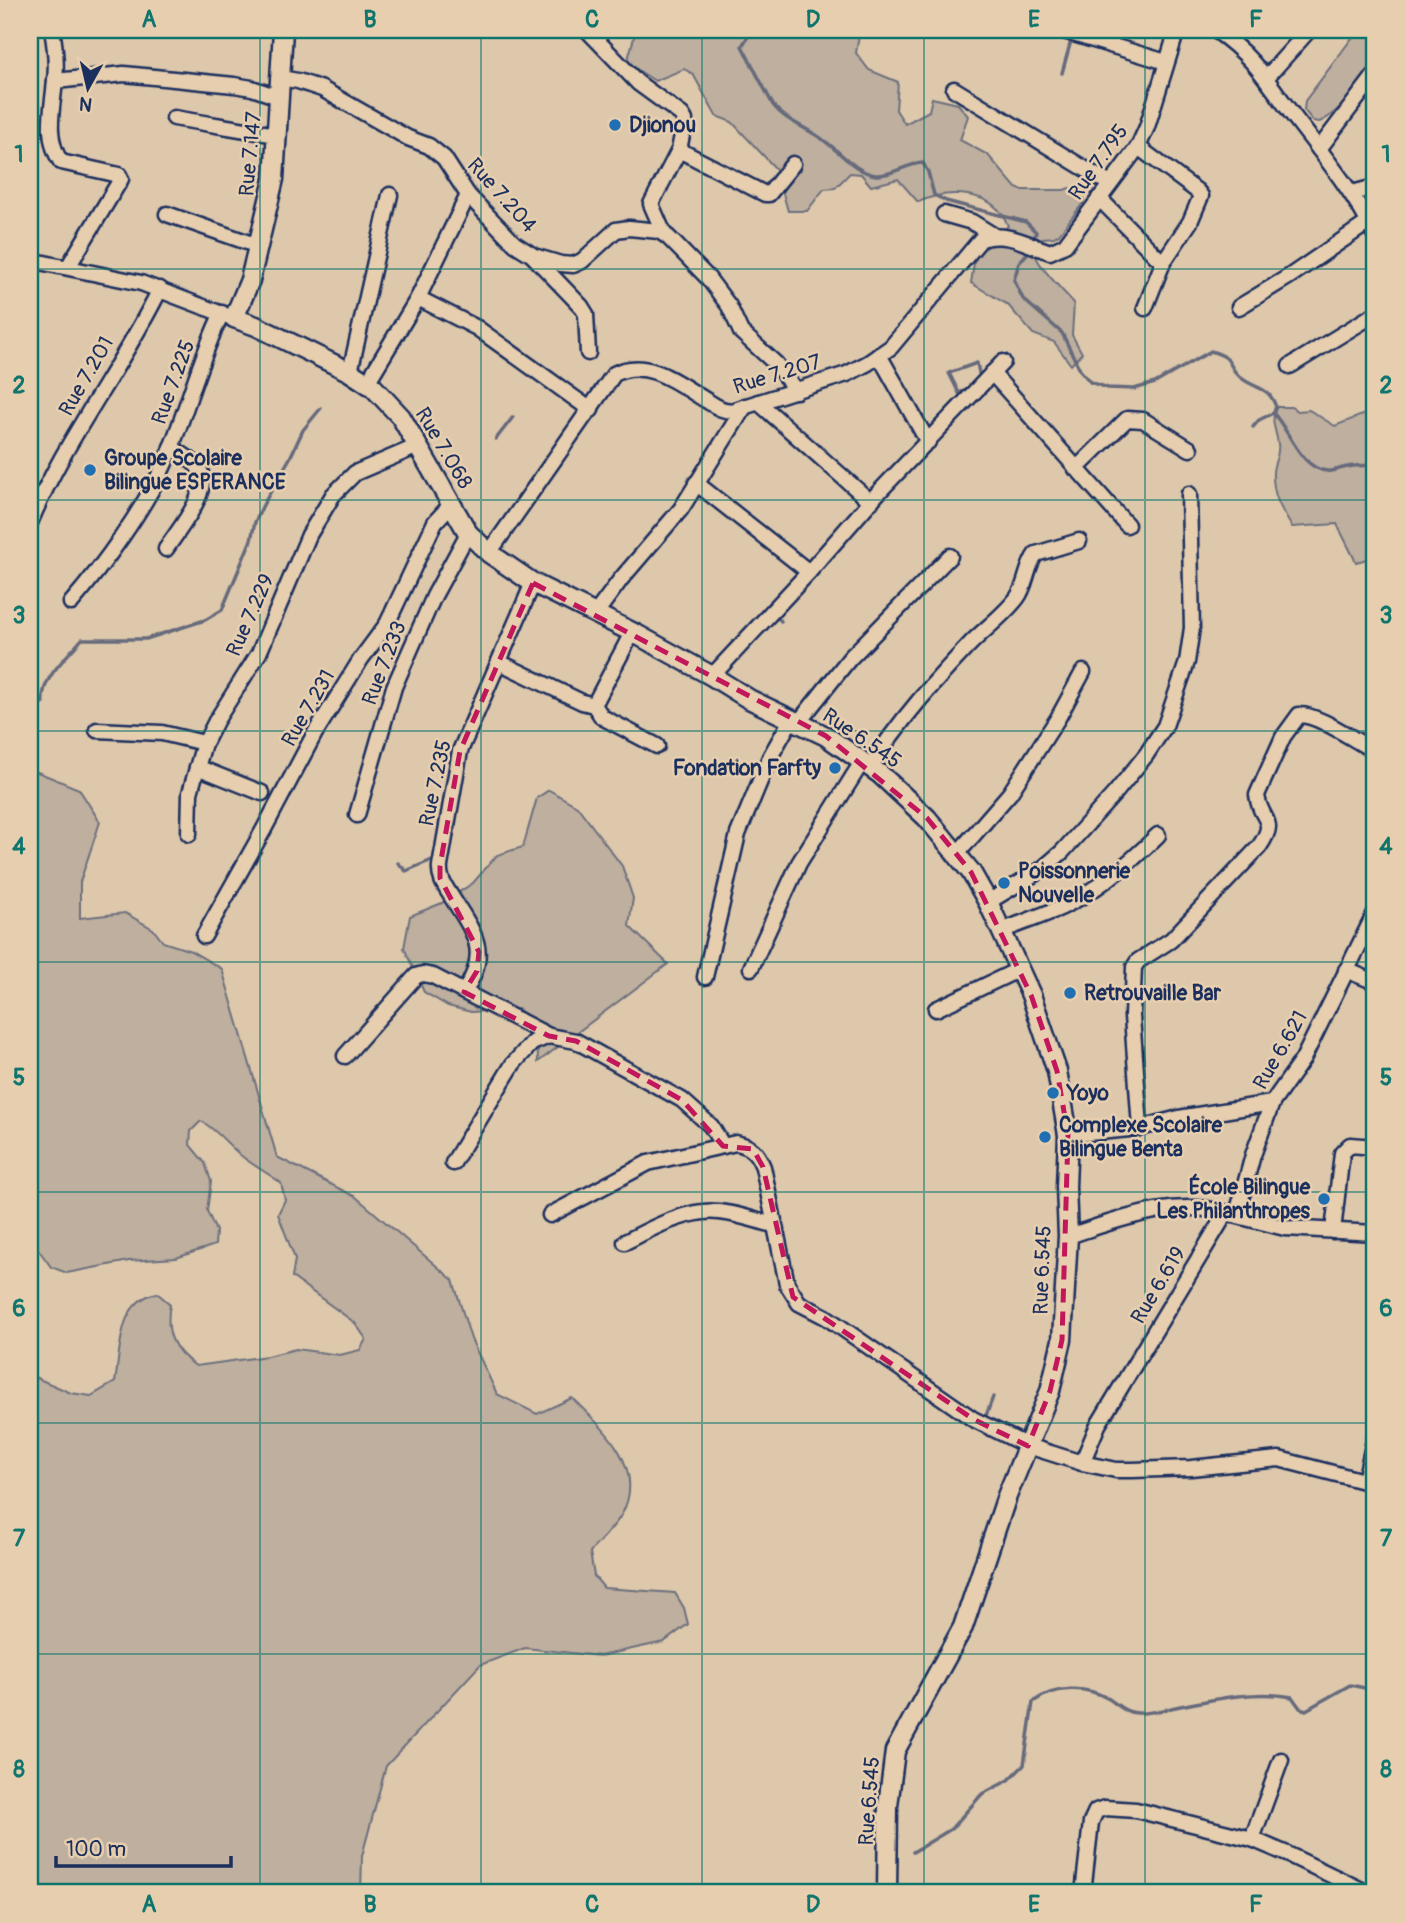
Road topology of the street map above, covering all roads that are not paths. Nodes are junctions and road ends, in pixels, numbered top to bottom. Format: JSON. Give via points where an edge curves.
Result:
{"nodes":[{"id":1,"x":51,"y":30,"type":"edge"},
{"id":2,"x":283,"y":30,"type":"edge"},
{"id":3,"x":587,"y":30,"type":"edge"},
{"id":4,"x":1059,"y":30,"type":"edge"},
{"id":5,"x":1177,"y":30,"type":"edge"},
{"id":6,"x":1215,"y":30,"type":"edge"},
{"id":7,"x":1308,"y":30,"type":"edge"},
{"id":8,"x":1167,"y":62,"type":"junction"},
{"id":9,"x":1375,"y":75,"type":"edge"},
{"id":10,"x":1267,"y":77,"type":"junction"},
{"id":11,"x":280,"y":78,"type":"junction"},
{"id":12,"x":55,"y":81,"type":"junction"},
{"id":13,"x":954,"y":89,"type":"dead end"},
{"id":14,"x":278,"y":97,"type":"junction"},
{"id":15,"x":174,"y":118,"type":"dead end"},
{"id":16,"x":276,"y":135,"type":"junction"},
{"id":17,"x":1138,"y":147,"type":"junction"},
{"id":18,"x":1319,"y":149,"type":"junction"},
{"id":19,"x":679,"y":150,"type":"junction"},
{"id":20,"x":793,"y":164,"type":"dead end"},
{"id":21,"x":1110,"y":184,"type":"junction"},
{"id":22,"x":1375,"y":187,"type":"edge"},
{"id":23,"x":1352,"y":194,"type":"junction"},
{"id":24,"x":390,"y":195,"type":"dead end"},
{"id":25,"x":468,"y":195,"type":"junction"},
{"id":26,"x":1099,"y":198,"type":"junction"},
{"id":27,"x":944,"y":214,"type":"dead end"},
{"id":28,"x":167,"y":215,"type":"dead end"},
{"id":29,"x":1372,"y":228,"type":"edge"},
{"id":30,"x":664,"y":234,"type":"junction"},
{"id":31,"x":993,"y":235,"type":"junction"},
{"id":32,"x":258,"y":246,"type":"junction"},
{"id":33,"x":534,"y":256,"type":"junction"},
{"id":34,"x":30,"y":260,"type":"edge"},
{"id":35,"x":1164,"y":260,"type":"junction"},
{"id":36,"x":68,"y":267,"type":"junction"},
{"id":37,"x":160,"y":289,"type":"junction"},
{"id":38,"x":418,"y":298,"type":"junction"},
{"id":39,"x":1239,"y":307,"type":"dead end"},
{"id":40,"x":1145,"y":308,"type":"dead end"},
{"id":41,"x":1375,"y":314,"type":"edge"},
{"id":42,"x":228,"y":316,"type":"junction"},
{"id":43,"x":588,"y":353,"type":"dead end"},
{"id":44,"x":879,"y":355,"type":"junction"},
{"id":45,"x":1003,"y":362,"type":"dead end"},
{"id":46,"x":1290,"y":366,"type":"dead end"},
{"id":47,"x":350,"y":372,"type":"junction"},
{"id":48,"x":992,"y":373,"type":"junction"},
{"id":49,"x":367,"y":383,"type":"junction"},
{"id":50,"x":796,"y":391,"type":"junction"},
{"id":51,"x":752,"y":404,"type":"junction"},
{"id":52,"x":591,"y":410,"type":"junction"},
{"id":53,"x":928,"y":442,"type":"junction"},
{"id":54,"x":418,"y":446,"type":"junction"},
{"id":55,"x":172,"y":447,"type":"junction"},
{"id":56,"x":1190,"y":449,"type":"dead end"},
{"id":57,"x":1076,"y":469,"type":"junction"},
{"id":58,"x":696,"y":483,"type":"junction"},
{"id":59,"x":1189,"y":495,"type":"dead end"},
{"id":60,"x":871,"y":502,"type":"junction"},
{"id":61,"x":454,"y":509,"type":"junction"},
{"id":62,"x":30,"y":523,"type":"edge"},
{"id":63,"x":1127,"y":525,"type":"dead end"},
{"id":64,"x":468,"y":533,"type":"junction"},
{"id":65,"x":1079,"y":541,"type":"dead end"},
{"id":66,"x":166,"y":549,"type":"dead end"},
{"id":67,"x":489,"y":552,"type":"junction"},
{"id":68,"x":950,"y":556,"type":"dead end"},
{"id":69,"x":809,"y":572,"type":"junction"},
{"id":70,"x":533,"y":583,"type":"junction"},
{"id":71,"x":71,"y":603,"type":"dead end"},
{"id":72,"x":596,"y":613,"type":"junction"},
{"id":73,"x":632,"y":633,"type":"junction"},
{"id":74,"x":499,"y":662,"type":"junction"},
{"id":75,"x":1083,"y":672,"type":"dead end"},
{"id":76,"x":712,"y":676,"type":"junction"},
{"id":77,"x":594,"y":705,"type":"junction"},
{"id":78,"x":794,"y":721,"type":"junction"},
{"id":79,"x":97,"y":730,"type":"dead end"},
{"id":80,"x":204,"y":743,"type":"junction"},
{"id":81,"x":657,"y":746,"type":"dead end"},
{"id":82,"x":1375,"y":751,"type":"edge"},
{"id":83,"x":866,"y":764,"type":"junction"},
{"id":84,"x":197,"y":767,"type":"junction"},
{"id":85,"x":262,"y":793,"type":"dead end"},
{"id":86,"x":357,"y":814,"type":"dead end"},
{"id":87,"x":189,"y":834,"type":"dead end"},
{"id":88,"x":1158,"y":835,"type":"dead end"},
{"id":89,"x":957,"y":854,"type":"junction"},
{"id":90,"x":988,"y":902,"type":"junction"},
{"id":91,"x":1375,"y":913,"type":"edge"},
{"id":92,"x":1001,"y":931,"type":"junction"},
{"id":93,"x":204,"y":936,"type":"dead end"},
{"id":94,"x":751,"y":968,"type":"dead end"},
{"id":95,"x":1020,"y":969,"type":"junction"},
{"id":96,"x":1346,"y":971,"type":"junction"},
{"id":97,"x":705,"y":977,"type":"dead end"},
{"id":98,"x":1375,"y":982,"type":"edge"},
{"id":99,"x":464,"y":992,"type":"junction"},
{"id":100,"x":936,"y":1009,"type":"dead end"},
{"id":101,"x":548,"y":1036,"type":"junction"},
{"id":102,"x":345,"y":1056,"type":"dead end"},
{"id":103,"x":1272,"y":1103,"type":"junction"},
{"id":104,"x":1140,"y":1128,"type":"junction"},
{"id":105,"x":1068,"y":1135,"type":"junction"},
{"id":106,"x":723,"y":1146,"type":"junction"},
{"id":107,"x":1375,"y":1147,"type":"edge"},
{"id":108,"x":453,"y":1163,"type":"dead end"},
{"id":109,"x":1231,"y":1213,"type":"junction"},
{"id":110,"x":550,"y":1215,"type":"dead end"},
{"id":111,"x":774,"y":1225,"type":"junction"},
{"id":112,"x":1333,"y":1231,"type":"junction"},
{"id":113,"x":1375,"y":1233,"type":"edge"},
{"id":114,"x":1068,"y":1236,"type":"junction"},
{"id":115,"x":625,"y":1242,"type":"dead end"},
{"id":116,"x":1375,"y":1436,"type":"edge"},
{"id":117,"x":1028,"y":1446,"type":"junction"},
{"id":118,"x":1082,"y":1462,"type":"junction"},
{"id":119,"x":1370,"y":1482,"type":"edge"},
{"id":120,"x":1281,"y":1760,"type":"dead end"},
{"id":121,"x":1252,"y":1839,"type":"junction"},
{"id":122,"x":887,"y":1893,"type":"edge"},
{"id":123,"x":1083,"y":1893,"type":"edge"},
{"id":124,"x":1368,"y":1893,"type":"edge"}],
"edges":[{"from":1,"to":12,"type":"street"},
{"from":2,"to":11,"type":"street","name":"Rue 7.147"},
{"from":3,"to":19,"type":"street","via":[[638,83],[682,115]]},
{"from":4,"to":8,"type":"street"},
{"from":5,"to":8,"type":"street","name":"Rue 7.795"},
{"from":6,"to":10,"type":"street"},
{"from":7,"to":10,"type":"street"},
{"from":8,"to":17,"type":"street","name":"Rue 7.795"},
{"from":9,"to":18,"type":"street"},
{"from":10,"to":18,"type":"street"},
{"from":11,"to":14,"type":"street","name":"Rue 7.147"},
{"from":11,"to":25,"type":"street","name":"Rue 7.204","via":[[322,89],[429,146],[444,158]]},
{"from":12,"to":14,"type":"street","via":[[124,74],[234,85]]},
{"from":12,"to":36,"type":"street","via":[[50,132],[54,152],[61,162],[121,179]]},
{"from":13,"to":21,"type":"street"},
{"from":14,"to":16,"type":"street","name":"Rue 7.147"},
{"from":15,"to":16,"type":"street"},
{"from":16,"to":32,"type":"street","name":"Rue 7.147","via":[[274,179]]},
{"from":17,"to":21,"type":"street","name":"Rue 7.795"},
{"from":17,"to":35,"type":"street","via":[[1201,196]]},
{"from":18,"to":23,"type":"street"},
{"from":19,"to":20,"type":"street","via":[[765,194]]},
{"from":19,"to":30,"type":"street","via":[[651,204]]},
{"from":21,"to":26,"type":"street","name":"Rue 7.795"},
{"from":22,"to":23,"type":"street"},
{"from":23,"to":29,"type":"street"},
{"from":24,"to":47,"type":"street"},
{"from":25,"to":33,"type":"street","name":"Rue 7.204","via":[[515,244]]},
{"from":25,"to":38,"type":"street"},
{"from":26,"to":31,"type":"street","name":"Rue 7.795","via":[[1065,245],[1050,252]]},
{"from":26,"to":35,"type":"street"},
{"from":27,"to":31,"type":"street","via":[[972,222]]},
{"from":28,"to":32,"type":"street"},
{"from":29,"to":39,"type":"street"},
{"from":30,"to":33,"type":"street","name":"Rue 7.204","via":[[641,228],[616,230],[573,265]]},
{"from":30,"to":50,"type":"street","via":[[708,278],[741,331],[776,364]]},
{"from":31,"to":44,"type":"street","name":"Rue 7.207","via":[[981,239],[891,347]]},
{"from":32,"to":42,"type":"street","name":"Rue 7.147","via":[[250,280]]},
{"from":33,"to":43,"type":"street","via":[[586,314]]},
{"from":34,"to":36,"type":"street","name":"Rue 7.068"},
{"from":35,"to":40,"type":"street"},
{"from":36,"to":37,"type":"street","name":"Rue 7.068"},
{"from":37,"to":42,"type":"street","name":"Rue 7.068"},
{"from":37,"to":62,"type":"street","name":"Rue 7.201","via":[[57,465]]},
{"from":38,"to":49,"type":"street"},
{"from":38,"to":52,"type":"street","via":[[478,328]]},
{"from":41,"to":46,"type":"street"},
{"from":42,"to":47,"type":"street","name":"Rue 7.068"},
{"from":42,"to":55,"type":"street","name":"Rue 7.225","via":[[204,356]]},
{"from":44,"to":50,"type":"street","name":"Rue 7.207","via":[[847,374]]},
{"from":44,"to":53,"type":"street"},
{"from":45,"to":48,"type":"street"},
{"from":47,"to":49,"type":"street","name":"Rue 7.068"},
{"from":48,"to":53,"type":"street"},
{"from":48,"to":57,"type":"street"},
{"from":49,"to":54,"type":"street","name":"Rue 7.068","via":[[401,417]]},
{"from":50,"to":51,"type":"street","name":"Rue 7.207"},
{"from":51,"to":52,"type":"street","name":"Rue 7.207","via":[[727,411],[661,374],[631,368],[614,374]]},
{"from":51,"to":58,"type":"street"},
{"from":51,"to":60,"type":"street"},
{"from":52,"to":67,"type":"street","name":"Rue 7.207"},
{"from":53,"to":60,"type":"street"},
{"from":54,"to":61,"type":"street","name":"Rue 7.068"},
{"from":54,"to":80,"type":"street","name":"Rue 7.229","via":[[355,473],[333,495],[309,535],[259,653]]},
{"from":55,"to":66,"type":"street","via":[[198,467],[203,481],[199,499]]},
{"from":55,"to":71,"type":"street","name":"Rue 7.225","via":[[150,492]]},
{"from":56,"to":57,"type":"street","via":[[1143,420],[1127,419]]},
{"from":57,"to":63,"type":"street"},
{"from":58,"to":69,"type":"street"},
{"from":58,"to":72,"type":"street","via":[[681,509]]},
{"from":59,"to":90,"type":"street","via":[[1192,628],[1187,662],[1165,726],[1116,792],[1062,852]]},
{"from":60,"to":69,"type":"street"},
{"from":61,"to":64,"type":"street","name":"Rue 7.068"},
{"from":61,"to":93,"type":"street","name":"Rue 7.231","via":[[446,510],[435,522],[387,624],[315,733]]},
{"from":64,"to":67,"type":"street","name":"Rue 7.068"},
{"from":64,"to":86,"type":"street","name":"Rue 7.233","via":[[394,687]]},
{"from":65,"to":83,"type":"street","via":[[1036,554],[1018,597],[921,697]]},
{"from":67,"to":70,"type":"street","name":"Rue 7.068"},
{"from":68,"to":78,"type":"street"},
{"from":69,"to":76,"type":"street"},
{"from":70,"to":72,"type":"street","name":"Rue 7.068"},
{"from":70,"to":74,"type":"street","name":"Rue 7.235"},
{"from":72,"to":73,"type":"street","name":"Rue 7.068"},
{"from":73,"to":76,"type":"street","name":"Rue 7.068"},
{"from":73,"to":77,"type":"street"},
{"from":74,"to":77,"type":"street"},
{"from":74,"to":99,"type":"street","name":"Rue 7.235","via":[[460,751],[440,866],[440,878],[479,952],[477,971]]},
{"from":75,"to":89,"type":"street","via":[[1010,793]]},
{"from":76,"to":78,"type":"street","name":"Rue 7.068"},
{"from":77,"to":81,"type":"street","via":[[602,717]]},
{"from":78,"to":83,"type":"street","name":"Rue 6.545","via":[[826,736]]},
{"from":78,"to":97,"type":"street","via":[[770,757],[738,834]]},
{"from":79,"to":80,"type":"street","via":[[162,733]]},
{"from":80,"to":84,"type":"street","name":"Rue 7.229"},
{"from":82,"to":104,"type":"street","via":[[1321,719],[1298,715],[1257,796],[1270,827],[1259,847],[1171,940],[1133,967]]},
{"from":83,"to":89,"type":"street","name":"Rue 6.545","via":[[927,818]]},
{"from":83,"to":94,"type":"street","via":[[799,863]]},
{"from":84,"to":85,"type":"street"},
{"from":84,"to":87,"type":"street","name":"Rue 7.229","via":[[190,793]]},
{"from":88,"to":92,"type":"street","via":[[1089,891]]},
{"from":89,"to":90,"type":"street","name":"Rue 6.545"},
{"from":90,"to":92,"type":"street","name":"Rue 6.545"},
{"from":91,"to":96,"type":"street","name":"Rue 6.621"},
{"from":92,"to":95,"type":"street","name":"Rue 6.545"},
{"from":95,"to":100,"type":"street"},
{"from":95,"to":105,"type":"street","name":"Rue 6.545","via":[[1057,1071]]},
{"from":96,"to":98,"type":"street"},
{"from":96,"to":103,"type":"street","name":"Rue 6.621","via":[[1303,1059]]},
{"from":99,"to":101,"type":"street"},
{"from":99,"to":102,"type":"street","via":[[433,976],[419,975]]},
{"from":101,"to":106,"type":"street","via":[[576,1041],[682,1100],[711,1126]]},
{"from":101,"to":108,"type":"street","via":[[532,1043],[513,1064]]},
{"from":103,"to":104,"type":"street"},
{"from":103,"to":109,"type":"street","name":"Rue 6.621"},
{"from":104,"to":105,"type":"street"},
{"from":105,"to":114,"type":"street","name":"Rue 6.545"},
{"from":106,"to":110,"type":"street","via":[[648,1163]]},
{"from":106,"to":111,"type":"street","via":[[746,1145],[759,1156]]},
{"from":107,"to":112,"type":"street","via":[[1350,1145],[1342,1153]]},
{"from":109,"to":112,"type":"street","via":[[1285,1228]]},
{"from":109,"to":114,"type":"street","via":[[1210,1208],[1140,1213]]},
{"from":109,"to":118,"type":"street","name":"Rue 6.619","via":[[1104,1415]]},
{"from":111,"to":115,"type":"street","via":[[703,1212]]},
{"from":111,"to":117,"type":"street","via":[[787,1284],[799,1303],[973,1419]]},
{"from":112,"to":113,"type":"street"},
{"from":114,"to":117,"type":"street","name":"Rue 6.545","via":[[1056,1372]]},
{"from":116,"to":119,"type":"street"},
{"from":117,"to":118,"type":"street"},
{"from":117,"to":122,"type":"street","name":"Rue 6.545","via":[[963,1628],[895,1751],[888,1805]]},
{"from":118,"to":119,"type":"street","via":[[1132,1470],[1279,1459]]},
{"from":120,"to":121,"type":"street"},
{"from":121,"to":123,"type":"street","via":[[1147,1812],[1105,1808],[1096,1811],[1091,1822]]},
{"from":121,"to":124,"type":"street"}]}
